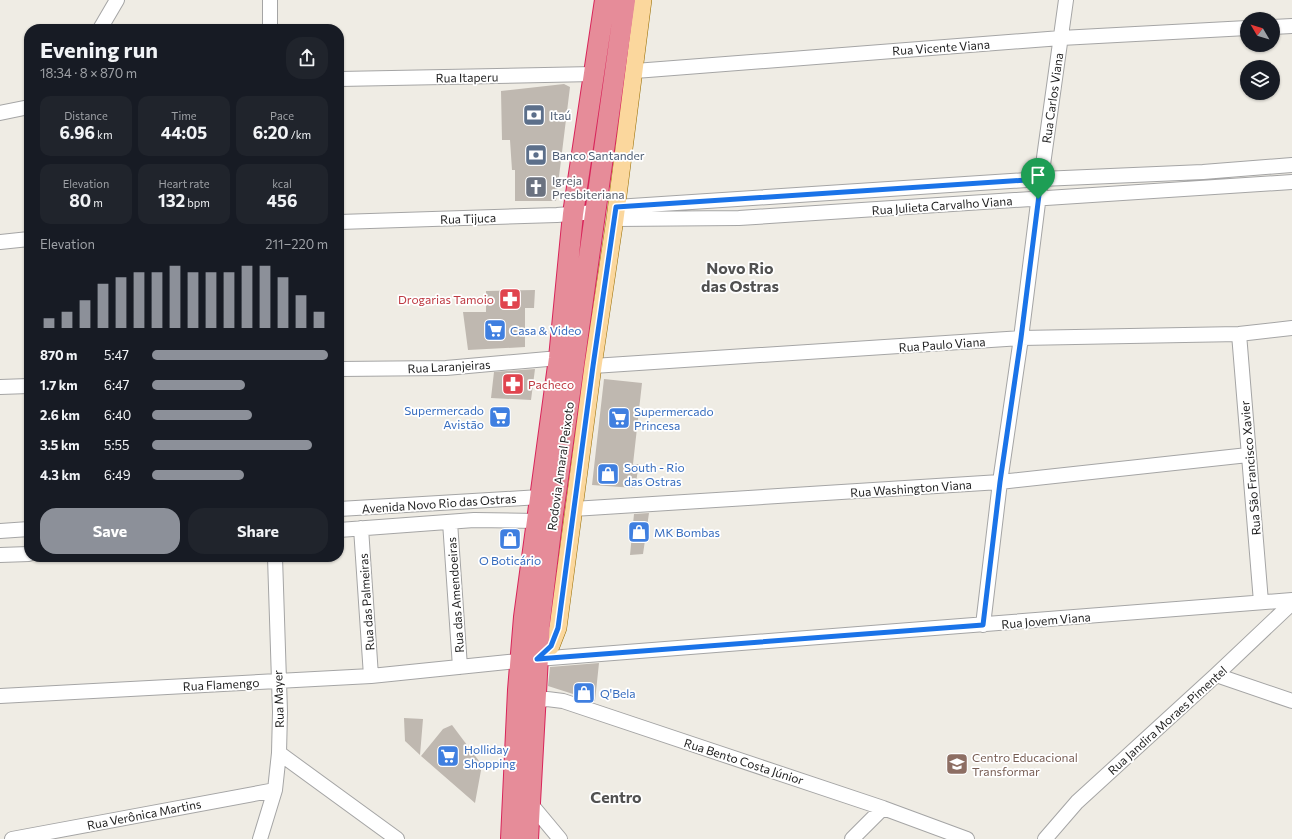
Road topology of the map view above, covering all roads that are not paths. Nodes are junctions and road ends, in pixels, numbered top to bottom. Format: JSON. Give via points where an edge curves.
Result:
{"nodes":[{"id":1,"x":116,"y":0,"type":"edge"},
{"id":2,"x":270,"y":0,"type":"edge"},
{"id":3,"x":605,"y":0,"type":"edge"},
{"id":4,"x":625,"y":0,"type":"edge"},
{"id":5,"x":643,"y":0,"type":"edge"},
{"id":6,"x":1066,"y":0,"type":"edge"},
{"id":7,"x":103,"y":24,"type":"edge"},
{"id":8,"x":270,"y":24,"type":"edge"},
{"id":9,"x":1292,"y":26,"type":"edge"},
{"id":10,"x":1280,"y":27,"type":"edge"},
{"id":11,"x":1240,"y":28,"type":"edge"},
{"id":12,"x":1061,"y":38,"type":"junction"},
{"id":13,"x":635,"y":71,"type":"junction"},
{"id":14,"x":594,"y":74,"type":"junction"},
{"id":15,"x":344,"y":79,"type":"edge"},
{"id":16,"x":24,"y":108,"type":"edge"},
{"id":17,"x":0,"y":113,"type":"edge"},
{"id":18,"x":1292,"y":165,"type":"edge"},
{"id":19,"x":1041,"y":179,"type":"junction"},
{"id":20,"x":1292,"y":182,"type":"edge"},
{"id":21,"x":1038,"y":199,"type":"junction"},
{"id":22,"x":596,"y":212,"type":"junction"},
{"id":23,"x":616,"y":213,"type":"junction"},
{"id":24,"x":573,"y":214,"type":"junction"},
{"id":25,"x":344,"y":222,"type":"edge"},
{"id":26,"x":24,"y":240,"type":"edge"},
{"id":27,"x":0,"y":242,"type":"edge"},
{"id":28,"x":1292,"y":328,"type":"edge"},
{"id":29,"x":1239,"y":334,"type":"junction"},
{"id":30,"x":1021,"y":338,"type":"junction"},
{"id":31,"x":559,"y":358,"type":"junction"},
{"id":32,"x":593,"y":366,"type":"junction"},
{"id":33,"x":344,"y":369,"type":"edge"},
{"id":34,"x":24,"y":386,"type":"edge"},
{"id":35,"x":0,"y":387,"type":"edge"},
{"id":36,"x":1248,"y":455,"type":"junction"},
{"id":37,"x":1000,"y":482,"type":"junction"},
{"id":38,"x":540,"y":497,"type":"junction"},
{"id":39,"x":344,"y":509,"type":"edge"},
{"id":40,"x":573,"y":509,"type":"junction"},
{"id":41,"x":537,"y":521,"type":"junction"},
{"id":42,"x":450,"y":522,"type":"junction"},
{"id":43,"x":361,"y":528,"type":"junction"},
{"id":44,"x":24,"y":529,"type":"edge"},
{"id":45,"x":344,"y":530,"type":"edge"},
{"id":46,"x":0,"y":531,"type":"edge"},
{"id":47,"x":24,"y":554,"type":"edge"},
{"id":48,"x":0,"y":555,"type":"edge"},
{"id":49,"x":275,"y":562,"type":"edge"},
{"id":50,"x":1292,"y":600,"type":"edge"},
{"id":51,"x":1261,"y":602,"type":"junction"},
{"id":52,"x":1292,"y":603,"type":"edge"},
{"id":53,"x":983,"y":625,"type":"junction"},
{"id":54,"x":529,"y":659,"type":"junction"},
{"id":55,"x":460,"y":667,"type":"junction"},
{"id":56,"x":1216,"y":675,"type":"junction"},
{"id":57,"x":371,"y":676,"type":"junction"},
{"id":58,"x":278,"y":680,"type":"junction"},
{"id":59,"x":0,"y":696,"type":"edge"},
{"id":60,"x":1292,"y":701,"type":"edge"},
{"id":61,"x":527,"y":704,"type":"junction"},
{"id":62,"x":279,"y":753,"type":"junction"},
{"id":63,"x":275,"y":790,"type":"junction"},
{"id":64,"x":530,"y":803,"type":"junction"},
{"id":65,"x":883,"y":808,"type":"junction"},
{"id":66,"x":12,"y":839,"type":"edge"},
{"id":67,"x":260,"y":839,"type":"edge"},
{"id":68,"x":397,"y":839,"type":"edge"},
{"id":69,"x":511,"y":839,"type":"edge"},
{"id":70,"x":528,"y":839,"type":"edge"},
{"id":71,"x":560,"y":839,"type":"edge"},
{"id":72,"x":852,"y":839,"type":"edge"},
{"id":73,"x":967,"y":839,"type":"edge"},
{"id":74,"x":1045,"y":839,"type":"edge"}],
"edges":[{"from":1,"to":7,"type":"street"},
{"from":2,"to":8,"type":"street"},
{"from":3,"to":14,"type":"highway","name":"Rodovia Amaral Peixoto"},
{"from":4,"to":22,"type":"highway","name":"Rodovia Amaral Peixoto"},
{"from":5,"to":13,"type":"main road"},
{"from":6,"to":12,"type":"street","name":"Rua Carlos Viana"},
{"from":9,"to":10,"type":"street"},
{"from":11,"to":12,"type":"street","name":"Rua Vicente Viana"},
{"from":12,"to":13,"type":"street","name":"Rua Vicente Viana"},
{"from":12,"to":19,"type":"street","name":"Rua Carlos Viana"},
{"from":13,"to":23,"type":"main road"},
{"from":14,"to":15,"type":"street","name":"Rua Itaperu"},
{"from":14,"to":24,"type":"highway","name":"Rodovia Amaral Peixoto"},
{"from":16,"to":17,"type":"street"},
{"from":18,"to":19,"type":"street","name":"Rua Julieta Carvalho Viana","via":[[1203,172]]},
{"from":19,"to":21,"type":"street","name":"Rua Carlos Viana"},
{"from":19,"to":23,"type":"street","name":"Rua Julieta Carvalho Viana"},
{"from":20,"to":21,"type":"street","name":"Rua Julieta Carvalho Viana"},
{"from":21,"to":23,"type":"street","name":"Rua Julieta Carvalho Viana","via":[[738,218]]},
{"from":21,"to":30,"type":"street","name":"Rua Carlos Viana"},
{"from":22,"to":24,"type":"street","name":"Rua Tijuca"},
{"from":22,"to":54,"type":"highway","name":"Rodovia Amaral Peixoto","via":[[553,514]]},
{"from":23,"to":32,"type":"main road"},
{"from":24,"to":25,"type":"street","name":"Rua Tijuca"},
{"from":24,"to":31,"type":"highway","name":"Rodovia Amaral Peixoto"},
{"from":26,"to":27,"type":"street"},
{"from":28,"to":29,"type":"street","name":"Rua Paulo Viana"},
{"from":29,"to":30,"type":"street","name":"Rua Paulo Viana"},
{"from":29,"to":36,"type":"street","name":"Rua São Francisco Xavier"},
{"from":30,"to":32,"type":"street","name":"Rua Paulo Viana"},
{"from":30,"to":37,"type":"street","name":"Rua Carlos Viana"},
{"from":31,"to":33,"type":"street","name":"Rua Laranjeiras","via":[[446,368]]},
{"from":31,"to":38,"type":"highway","name":"Rodovia Amaral Peixoto"},
{"from":32,"to":40,"type":"main road"},
{"from":34,"to":35,"type":"street"},
{"from":36,"to":37,"type":"street","name":"Rua Washington Viana"},
{"from":36,"to":51,"type":"street","name":"Rua São Francisco Xavier"},
{"from":37,"to":40,"type":"street","name":"Rua Washington Viana"},
{"from":37,"to":53,"type":"street","name":"Rua Carlos Viana"},
{"from":38,"to":39,"type":"street","name":"Avenida Novo Rio das Ostras"},
{"from":38,"to":41,"type":"highway","name":"Rodovia Amaral Peixoto"},
{"from":40,"to":54,"type":"main road","via":[[558,628],[551,646]]},
{"from":41,"to":42,"type":"street","name":"Avenida Novo Rio das Ostras"},
{"from":41,"to":54,"type":"highway","name":"Rodovia Amaral Peixoto","via":[[524,617]]},
{"from":42,"to":43,"type":"street","name":"Avenida Novo Rio das Ostras"},
{"from":42,"to":55,"type":"street","name":"Rua das Amendoeiras"},
{"from":43,"to":45,"type":"street","name":"Avenida Novo Rio das Ostras"},
{"from":43,"to":57,"type":"street","name":"Rua das Palmeiras"},
{"from":44,"to":46,"type":"street"},
{"from":47,"to":48,"type":"street"},
{"from":49,"to":58,"type":"street","name":"Rua Mayer"},
{"from":50,"to":51,"type":"street","name":"Rua Jovem Viana"},
{"from":51,"to":53,"type":"street","name":"Rua Jovem Viana"},
{"from":52,"to":56,"type":"street","name":"Rua Jandira Moraes Pimentel"},
{"from":53,"to":54,"type":"street","name":"Rua Jovem Viana"},
{"from":54,"to":55,"type":"street","name":"Rua Flamengo"},
{"from":54,"to":61,"type":"highway","name":"Rodovia Amaral Peixoto"},
{"from":55,"to":57,"type":"street","name":"Rua Flamengo"},
{"from":56,"to":60,"type":"street"},
{"from":56,"to":74,"type":"street","name":"Rua Jandira Moraes Pimentel","via":[[1077,802]]},
{"from":57,"to":58,"type":"street","name":"Rua Flamengo"},
{"from":58,"to":59,"type":"street","name":"Rua Flamengo"},
{"from":58,"to":62,"type":"street","name":"Rua Mayer"},
{"from":61,"to":64,"type":"highway","name":"Rodovia Amaral Peixoto"},
{"from":61,"to":65,"type":"street","name":"Rua Bento Costa Júnior","via":[[547,699],[562,701]]},
{"from":61,"to":69,"type":"highway","name":"Rodovia Amaral Peixoto"},
{"from":62,"to":63,"type":"street","name":"Rua Mayer"},
{"from":62,"to":68,"type":"street"},
{"from":63,"to":66,"type":"street","name":"Rua Verônica Martins"},
{"from":63,"to":67,"type":"street","name":"Rua Mayer"},
{"from":64,"to":70,"type":"highway","name":"Rodovia Amaral Peixoto"},
{"from":64,"to":71,"type":"street"},
{"from":65,"to":72,"type":"street"},
{"from":65,"to":73,"type":"street","name":"Rua Bento Costa Júnior"}]}
